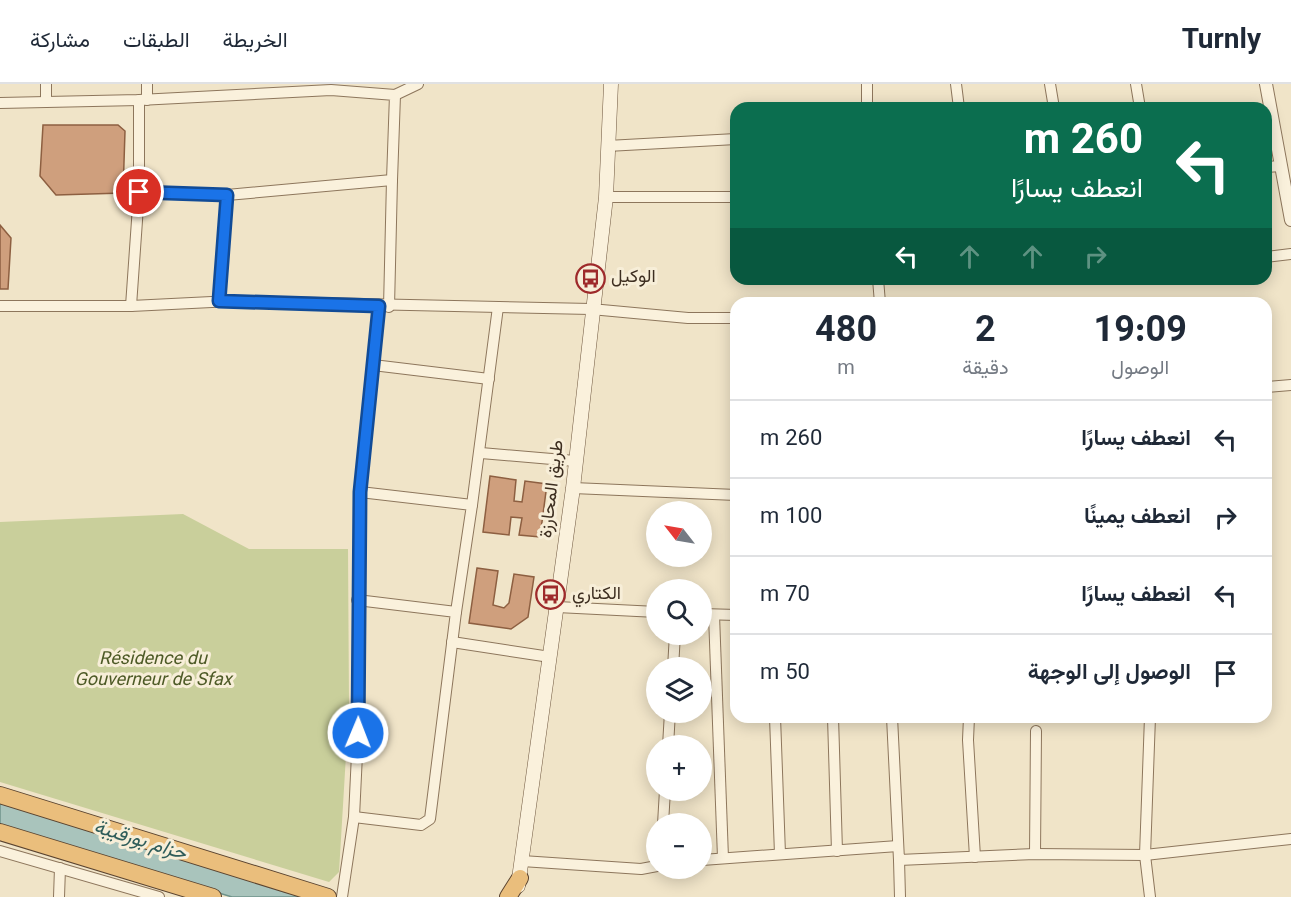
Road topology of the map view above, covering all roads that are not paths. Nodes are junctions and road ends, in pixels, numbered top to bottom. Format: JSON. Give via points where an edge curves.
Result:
{"nodes":[{"id":1,"x":46,"y":84,"type":"edge"},
{"id":2,"x":147,"y":84,"type":"edge"},
{"id":3,"x":418,"y":84,"type":"edge"},
{"id":4,"x":611,"y":84,"type":"edge"},
{"id":5,"x":867,"y":84,"type":"edge"},
{"id":6,"x":957,"y":84,"type":"edge"},
{"id":7,"x":1050,"y":84,"type":"edge"},
{"id":8,"x":1136,"y":84,"type":"edge"},
{"id":9,"x":1266,"y":84,"type":"edge"},
{"id":10,"x":395,"y":95,"type":"junction"},
{"id":11,"x":143,"y":100,"type":"junction"},
{"id":12,"x":46,"y":102,"type":"junction"},
{"id":13,"x":867,"y":102,"type":"edge"},
{"id":14,"x":958,"y":102,"type":"edge"},
{"id":15,"x":1053,"y":102,"type":"edge"},
{"id":16,"x":1139,"y":102,"type":"edge"},
{"id":17,"x":1269,"y":102,"type":"edge"},
{"id":18,"x":0,"y":103,"type":"edge"},
{"id":19,"x":1272,"y":117,"type":"edge"},
{"id":20,"x":730,"y":139,"type":"edge"},
{"id":21,"x":607,"y":146,"type":"junction"},
{"id":22,"x":1281,"y":166,"type":"junction"},
{"id":23,"x":1272,"y":167,"type":"edge"},
{"id":24,"x":392,"y":180,"type":"junction"},
{"id":25,"x":139,"y":192,"type":"junction"},
{"id":26,"x":227,"y":195,"type":"junction"},
{"id":27,"x":606,"y":197,"type":"junction"},
{"id":28,"x":730,"y":197,"type":"edge"},
{"id":29,"x":1291,"y":220,"type":"edge"},
{"id":30,"x":1291,"y":254,"type":"edge"},
{"id":31,"x":1272,"y":256,"type":"edge"},
{"id":32,"x":219,"y":301,"type":"junction"},
{"id":33,"x":0,"y":306,"type":"edge"},
{"id":34,"x":131,"y":306,"type":"junction"},
{"id":35,"x":384,"y":306,"type":"junction"},
{"id":36,"x":498,"y":307,"type":"junction"},
{"id":37,"x":591,"y":309,"type":"junction"},
{"id":38,"x":730,"y":318,"type":"edge"},
{"id":39,"x":373,"y":365,"type":"junction"},
{"id":40,"x":489,"y":379,"type":"junction"},
{"id":41,"x":1291,"y":385,"type":"edge"},
{"id":42,"x":1272,"y":387,"type":"edge"},
{"id":43,"x":481,"y":453,"type":"junction"},
{"id":44,"x":575,"y":461,"type":"junction"},
{"id":45,"x":573,"y":488,"type":"junction"},
{"id":46,"x":360,"y":492,"type":"junction"},
{"id":47,"x":730,"y":495,"type":"edge"},
{"id":48,"x":472,"y":505,"type":"junction"},
{"id":49,"x":357,"y":600,"type":"junction"},
{"id":50,"x":557,"y":607,"type":"junction"},
{"id":51,"x":646,"y":611,"type":"edge"},
{"id":52,"x":456,"y":612,"type":"junction"},
{"id":53,"x":714,"y":615,"type":"joint"},
{"id":54,"x":730,"y":615,"type":"edge"},
{"id":55,"x":452,"y":642,"type":"junction"},
{"id":56,"x":550,"y":657,"type":"junction"},
{"id":57,"x":775,"y":723,"type":"edge"},
{"id":58,"x":833,"y":723,"type":"edge"},
{"id":59,"x":892,"y":723,"type":"edge"},
{"id":60,"x":969,"y":723,"type":"edge"},
{"id":61,"x":1150,"y":723,"type":"edge"},
{"id":62,"x":1036,"y":731,"type":"dead end"},
{"id":63,"x":0,"y":795,"type":"edge"},
{"id":64,"x":354,"y":817,"type":"junction"},
{"id":65,"x":0,"y":832,"type":"edge"},
{"id":66,"x":1291,"y":839,"type":"edge"},
{"id":67,"x":898,"y":846,"type":"junction"},
{"id":68,"x":0,"y":851,"type":"edge"},
{"id":69,"x":837,"y":851,"type":"junction"},
{"id":70,"x":780,"y":854,"type":"junction"},
{"id":71,"x":1035,"y":854,"type":"junction"},
{"id":72,"x":1144,"y":855,"type":"junction"},
{"id":73,"x":975,"y":856,"type":"junction"},
{"id":74,"x":723,"y":858,"type":"junction"},
{"id":75,"x":712,"y":859,"type":"edge"},
{"id":76,"x":898,"y":860,"type":"junction"},
{"id":77,"x":522,"y":861,"type":"junction"},
{"id":78,"x":60,"y":868,"type":"junction"},
{"id":79,"x":646,"y":868,"type":"edge"},
{"id":80,"x":520,"y":878,"type":"junction"},
{"id":81,"x":59,"y":897,"type":"edge"},
{"id":82,"x":159,"y":897,"type":"edge"},
{"id":83,"x":213,"y":897,"type":"edge"},
{"id":84,"x":328,"y":897,"type":"edge"},
{"id":85,"x":342,"y":897,"type":"edge"},
{"id":86,"x":508,"y":897,"type":"edge"},
{"id":87,"x":517,"y":897,"type":"edge"},
{"id":88,"x":900,"y":897,"type":"edge"},
{"id":89,"x":1150,"y":897,"type":"edge"}],
"edges":[{"from":1,"to":12,"type":"street"},
{"from":2,"to":11,"type":"street"},
{"from":3,"to":10,"type":"street"},
{"from":4,"to":21,"type":"main road","name":"طريق المحارزة"},
{"from":5,"to":13,"type":"street"},
{"from":6,"to":14,"type":"street"},
{"from":7,"to":15,"type":"street"},
{"from":8,"to":16,"type":"street"},
{"from":9,"to":17,"type":"street"},
{"from":10,"to":11,"type":"street","via":[[332,90]]},
{"from":10,"to":24,"type":"street"},
{"from":11,"to":12,"type":"street"},
{"from":11,"to":25,"type":"street"},
{"from":12,"to":18,"type":"street"},
{"from":19,"to":22,"type":"street"},
{"from":20,"to":21,"type":"street"},
{"from":21,"to":27,"type":"main road","name":"طريق المحارزة"},
{"from":22,"to":23,"type":"street"},
{"from":22,"to":29,"type":"street"},
{"from":24,"to":26,"type":"street"},
{"from":24,"to":35,"type":"street"},
{"from":25,"to":26,"type":"street"},
{"from":25,"to":34,"type":"street"},
{"from":26,"to":32,"type":"street"},
{"from":27,"to":28,"type":"street"},
{"from":27,"to":37,"type":"main road","name":"طريق المحارزة"},
{"from":30,"to":31,"type":"street"},
{"from":32,"to":34,"type":"street"},
{"from":32,"to":35,"type":"street"},
{"from":33,"to":34,"type":"street"},
{"from":35,"to":36,"type":"street"},
{"from":35,"to":39,"type":"street"},
{"from":36,"to":37,"type":"street"},
{"from":36,"to":40,"type":"street"},
{"from":37,"to":38,"type":"street"},
{"from":37,"to":44,"type":"main road","name":"طريق المحارزة"},
{"from":39,"to":40,"type":"street"},
{"from":39,"to":46,"type":"street"},
{"from":40,"to":43,"type":"street"},
{"from":41,"to":42,"type":"street"},
{"from":43,"to":44,"type":"street"},
{"from":43,"to":48,"type":"street"},
{"from":44,"to":45,"type":"main road","name":"طريق المحارزة"},
{"from":45,"to":47,"type":"street"},
{"from":45,"to":50,"type":"main road","name":"طريق المحارزة"},
{"from":46,"to":48,"type":"street"},
{"from":46,"to":49,"type":"street"},
{"from":48,"to":52,"type":"street"},
{"from":49,"to":52,"type":"street"},
{"from":49,"to":64,"type":"street","via":[[359,713]]},
{"from":50,"to":51,"type":"street"},
{"from":50,"to":56,"type":"main road","name":"طريق المحارزة"},
{"from":52,"to":55,"type":"street"},
{"from":53,"to":54,"type":"street"},
{"from":53,"to":74,"type":"street"},
{"from":55,"to":56,"type":"street"},
{"from":55,"to":64,"type":"street","via":[[430,819],[421,825]]},
{"from":56,"to":77,"type":"main road","name":"طريق المحارزة"},
{"from":57,"to":70,"type":"street"},
{"from":58,"to":69,"type":"street"},
{"from":59,"to":67,"type":"street"},
{"from":60,"to":73,"type":"street"},
{"from":61,"to":72,"type":"street"},
{"from":62,"to":71,"type":"street"},
{"from":63,"to":84,"type":"highway"},
{"from":64,"to":85,"type":"street"},
{"from":65,"to":83,"type":"highway"},
{"from":66,"to":72,"type":"street"},
{"from":67,"to":69,"type":"street"},
{"from":67,"to":76,"type":"street"},
{"from":68,"to":78,"type":"street"},
{"from":69,"to":70,"type":"street"},
{"from":70,"to":74,"type":"street"},
{"from":71,"to":72,"type":"street"},
{"from":71,"to":73,"type":"street"},
{"from":72,"to":89,"type":"street"},
{"from":73,"to":76,"type":"street"},
{"from":74,"to":75,"type":"street"},
{"from":76,"to":88,"type":"street"},
{"from":77,"to":79,"type":"street"},
{"from":77,"to":80,"type":"main road","name":"طريق المحارزة"},
{"from":78,"to":81,"type":"street"},
{"from":78,"to":82,"type":"street"},
{"from":80,"to":86,"type":"highway"},
{"from":80,"to":87,"type":"main road","name":"طريق المحارزة"}]}
